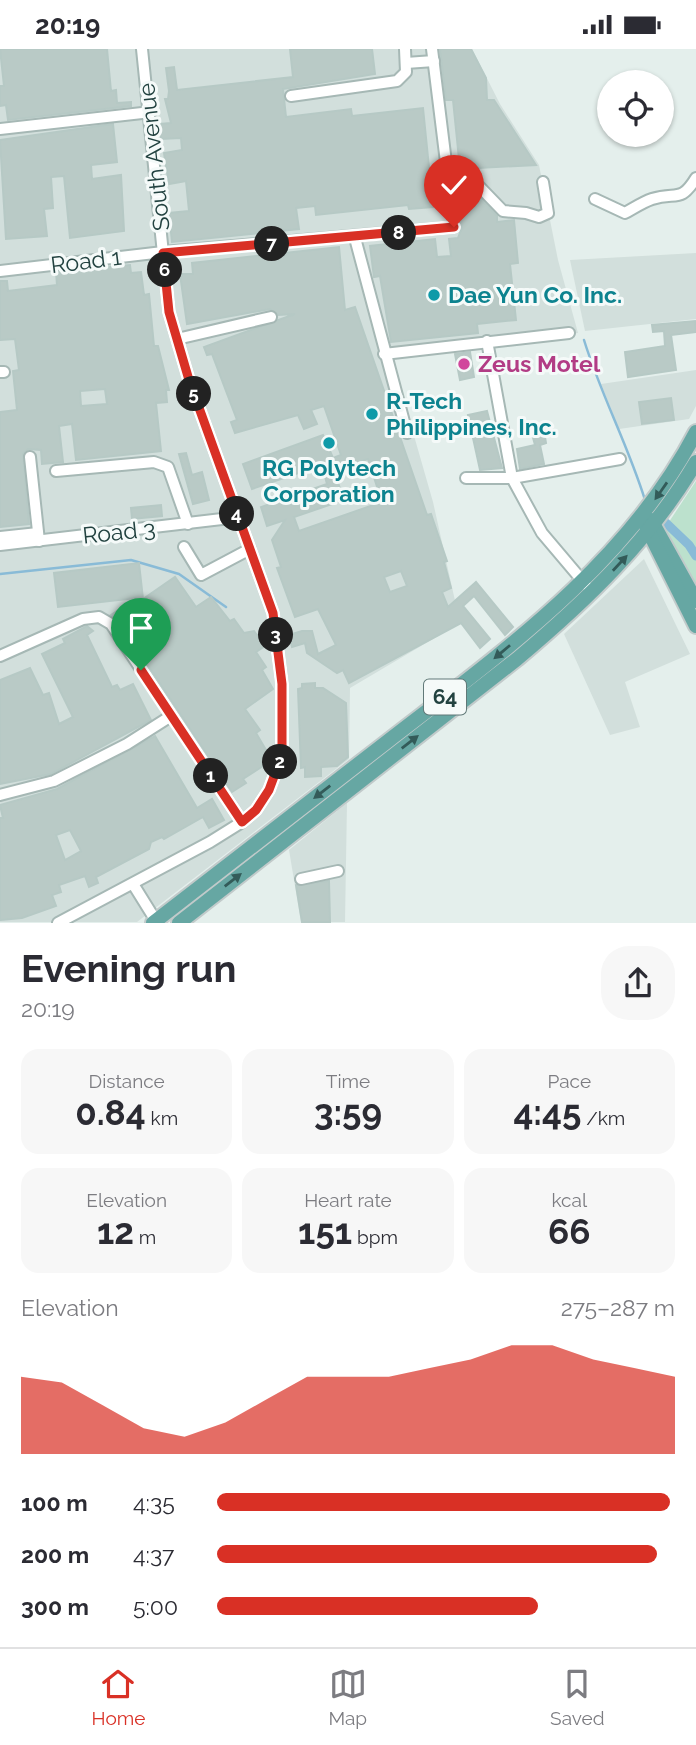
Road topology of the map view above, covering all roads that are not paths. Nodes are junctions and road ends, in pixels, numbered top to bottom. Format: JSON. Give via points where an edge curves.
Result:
{"nodes":[{"id":1,"x":142,"y":49,"type":"edge"},
{"id":2,"x":405,"y":49,"type":"edge"},
{"id":3,"x":433,"y":55,"type":"edge"},
{"id":4,"x":406,"y":63,"type":"junction"},
{"id":5,"x":291,"y":96,"type":"dead end"},
{"id":6,"x":150,"y":112,"type":"junction"},
{"id":7,"x":0,"y":129,"type":"edge"},
{"id":8,"x":696,"y":177,"type":"edge"},
{"id":9,"x":448,"y":180,"type":"junction"},
{"id":10,"x":544,"y":182,"type":"dead end"},
{"id":11,"x":595,"y":199,"type":"dead end"},
{"id":12,"x":355,"y":238,"type":"junction"},
{"id":13,"x":163,"y":253,"type":"junction"},
{"id":14,"x":0,"y":271,"type":"edge"},
{"id":15,"x":271,"y":317,"type":"dead end"},
{"id":16,"x":569,"y":333,"type":"dead end"},
{"id":17,"x":177,"y":339,"type":"junction"},
{"id":18,"x":487,"y":341,"type":"junction"},
{"id":19,"x":384,"y":354,"type":"junction"},
{"id":20,"x":696,"y":432,"type":"edge"},
{"id":21,"x":407,"y":433,"type":"dead end"},
{"id":22,"x":30,"y":457,"type":"dead end"},
{"id":23,"x":620,"y":459,"type":"dead end"},
{"id":24,"x":696,"y":462,"type":"edge"},
{"id":25,"x":56,"y":471,"type":"dead end"},
{"id":26,"x":466,"y":478,"type":"dead end"},
{"id":27,"x":512,"y":478,"type":"junction"},
{"id":28,"x":239,"y":517,"type":"junction"},
{"id":29,"x":649,"y":523,"type":"junction"},
{"id":30,"x":188,"y":524,"type":"junction"},
{"id":31,"x":0,"y":537,"type":"edge"},
{"id":32,"x":38,"y":537,"type":"junction"},
{"id":33,"x":0,"y":545,"type":"edge"},
{"id":34,"x":184,"y":547,"type":"dead end"},
{"id":35,"x":250,"y":549,"type":"junction"},
{"id":36,"x":582,"y":581,"type":"junction"},
{"id":37,"x":593,"y":592,"type":"junction"},
{"id":38,"x":696,"y":601,"type":"edge"},
{"id":39,"x":696,"y":626,"type":"edge"},
{"id":40,"x":0,"y":656,"type":"edge"},
{"id":41,"x":172,"y":716,"type":"junction"},
{"id":42,"x":0,"y":795,"type":"edge"},
{"id":43,"x":242,"y":822,"type":"junction"},
{"id":44,"x":338,"y":871,"type":"dead end"},
{"id":45,"x":301,"y":879,"type":"dead end"},
{"id":46,"x":133,"y":884,"type":"junction"},
{"id":47,"x":58,"y":922,"type":"edge"},
{"id":48,"x":155,"y":922,"type":"edge"},
{"id":49,"x":179,"y":922,"type":"edge"}],
"edges":[{"from":1,"to":6,"type":"street","name":"South Avenue"},
{"from":2,"to":4,"type":"street"},
{"from":3,"to":4,"type":"street"},
{"from":3,"to":9,"type":"street","name":"Road 1"},
{"from":4,"to":5,"type":"street","via":[[406,72],[397,81]]},
{"from":6,"to":7,"type":"street"},
{"from":6,"to":13,"type":"street","name":"South Avenue"},
{"from":8,"to":11,"type":"street","via":[[687,193],[650,199],[625,213]]},
{"from":9,"to":10,"type":"street","via":[[473,180],[500,209],[539,217],[548,213]]},
{"from":9,"to":12,"type":"street","name":"Road 1","via":[[454,227]]},
{"from":12,"to":13,"type":"street","name":"Road 1"},
{"from":12,"to":19,"type":"street"},
{"from":13,"to":14,"type":"street","name":"Road 1"},
{"from":13,"to":17,"type":"street","name":"South Avenue","via":[[169,312]]},
{"from":15,"to":17,"type":"street"},
{"from":16,"to":18,"type":"street"},
{"from":17,"to":28,"type":"street","name":"South Avenue"},
{"from":18,"to":19,"type":"street"},
{"from":18,"to":27,"type":"street"},
{"from":19,"to":21,"type":"street"},
{"from":20,"to":29,"type":"main road","number":"64","one_way":true},
{"from":22,"to":32,"type":"street"},
{"from":23,"to":27,"type":"street"},
{"from":24,"to":29,"type":"main road","number":"64"},
{"from":25,"to":30,"type":"street","via":[[154,462],[168,467]]},
{"from":26,"to":27,"type":"street"},
{"from":27,"to":36,"type":"street","via":[[542,533]]},
{"from":28,"to":30,"type":"street","name":"Road 3"},
{"from":28,"to":35,"type":"street","name":"South Avenue"},
{"from":29,"to":36,"type":"main road","number":"64"},
{"from":37,"to":29,"type":"main road","number":"64","one_way":true},
{"from":29,"to":38,"type":"main road"},
{"from":29,"to":39,"type":"main road"},
{"from":30,"to":32,"type":"street","name":"Road 3"},
{"from":31,"to":32,"type":"street"},
{"from":32,"to":33,"type":"street","name":"Road 3"},
{"from":34,"to":35,"type":"street","via":[[201,575]]},
{"from":35,"to":43,"type":"street","name":"South Avenue","via":[[273,613],[282,684],[282,755],[269,790]]},
{"from":36,"to":37,"type":"street"},
{"from":36,"to":48,"type":"main road","number":"64","one_way":true,"via":[[499,655]]},
{"from":49,"to":37,"type":"main road","number":"64","one_way":true,"via":[[517,659]]},
{"from":40,"to":41,"type":"street","via":[[83,619],[99,617],[111,624]]},
{"from":41,"to":42,"type":"street","via":[[54,781]]},
{"from":41,"to":43,"type":"street"},
{"from":43,"to":46,"type":"street","name":"South Avenue"},
{"from":44,"to":45,"type":"street"},
{"from":46,"to":47,"type":"street","name":"South Avenue"},
{"from":46,"to":48,"type":"street"}]}
